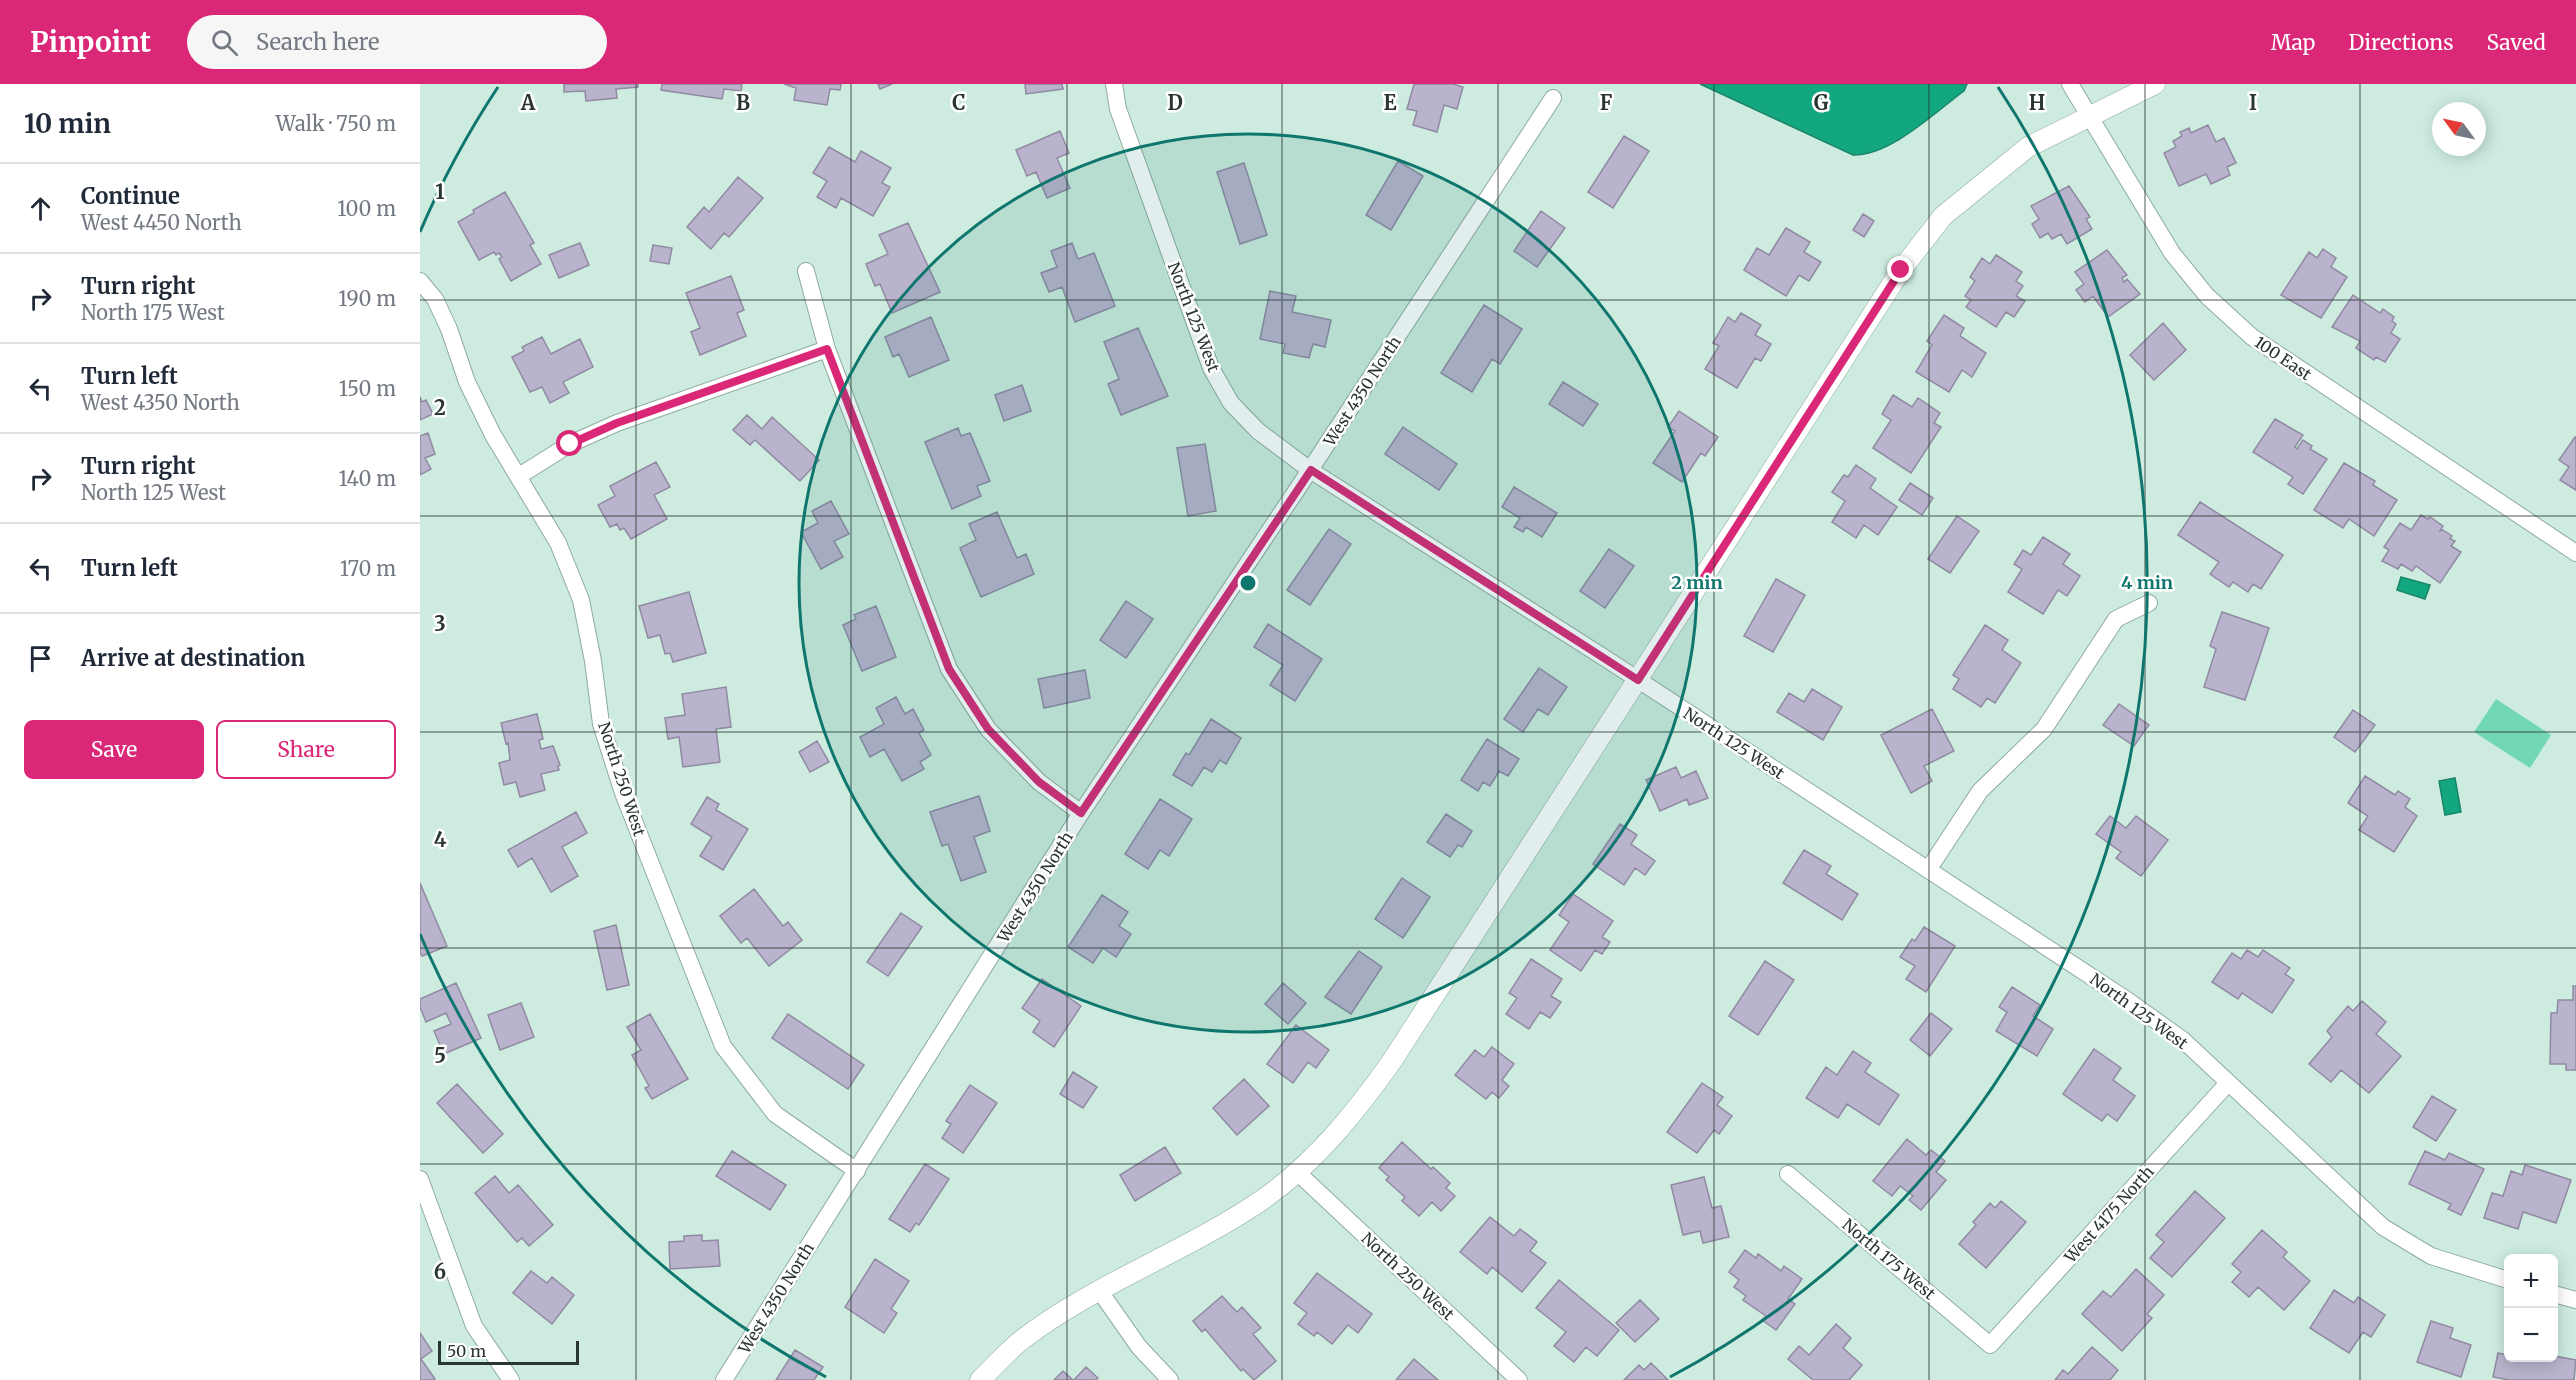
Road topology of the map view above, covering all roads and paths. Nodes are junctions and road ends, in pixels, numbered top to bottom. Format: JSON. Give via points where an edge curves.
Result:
{"nodes":[{"id":1,"x":1114,"y":84,"type":"edge"},
{"id":2,"x":2070,"y":84,"type":"edge"},
{"id":3,"x":2155,"y":84,"type":"edge"},
{"id":4,"x":1553,"y":98,"type":"dead end"},
{"id":5,"x":2090,"y":114,"type":"junction"},
{"id":6,"x":806,"y":271,"type":"dead end"},
{"id":7,"x":420,"y":281,"type":"edge"},
{"id":8,"x":827,"y":349,"type":"junction"},
{"id":9,"x":1311,"y":470,"type":"junction"},
{"id":10,"x":519,"y":476,"type":"junction"},
{"id":11,"x":2576,"y":553,"type":"edge"},
{"id":12,"x":2149,"y":603,"type":"dead end"},
{"id":13,"x":1638,"y":680,"type":"junction"},
{"id":14,"x":1081,"y":813,"type":"junction"},
{"id":15,"x":1929,"y":870,"type":"junction"},
{"id":16,"x":2228,"y":1083,"type":"junction"},
{"id":17,"x":857,"y":1171,"type":"junction"},
{"id":18,"x":1297,"y":1172,"type":"junction"},
{"id":19,"x":1788,"y":1174,"type":"dead end"},
{"id":20,"x":420,"y":1179,"type":"edge"},
{"id":21,"x":2504,"y":1279,"type":"edge"},
{"id":22,"x":1099,"y":1290,"type":"junction"},
{"id":23,"x":2558,"y":1295,"type":"edge"},
{"id":24,"x":2576,"y":1300,"type":"edge"},
{"id":25,"x":1990,"y":1345,"type":"joint"},
{"id":26,"x":511,"y":1380,"type":"edge"},
{"id":27,"x":724,"y":1380,"type":"edge"},
{"id":28,"x":980,"y":1380,"type":"edge"},
{"id":29,"x":1170,"y":1380,"type":"edge"},
{"id":30,"x":1520,"y":1380,"type":"edge"}],
"edges":[{"from":1,"to":9,"type":"street","name":"North 125 West","via":[[1118,109],[1211,368],[1231,403],[1258,431]]},
{"from":2,"to":5,"type":"street","name":"100 East"},
{"from":3,"to":5,"type":"street"},
{"from":4,"to":9,"type":"street","name":"West 4350 North"},
{"from":5,"to":11,"type":"street","name":"100 East","via":[[2172,253],[2206,296],[2252,337]]},
{"from":5,"to":13,"type":"street","via":[[2028,147],[1943,216],[1901,270]]},
{"from":6,"to":8,"type":"street"},
{"from":7,"to":10,"type":"street","name":"North 250 West","via":[[435,299],[467,382]]},
{"from":8,"to":10,"type":"street","via":[[617,423],[570,444]]},
{"from":8,"to":14,"type":"street","via":[[949,669],[988,729],[1039,782]]},
{"from":9,"to":13,"type":"street","name":"North 125 West"},
{"from":9,"to":14,"type":"street","name":"West 4350 North"},
{"from":10,"to":17,"type":"street","name":"North 250 West","via":[[558,543],[580,600],[602,724],[620,783],[723,1046],[775,1114]]},
{"from":12,"to":15,"type":"street","via":[[2116,619],[2044,729],[1980,791]]},
{"from":13,"to":15,"type":"street","name":"North 125 West"},
{"from":13,"to":18,"type":"street","via":[[1392,1061],[1353,1115]]},
{"from":14,"to":17,"type":"street","name":"West 4350 North"},
{"from":15,"to":16,"type":"street","name":"North 125 West","via":[[2127,1000],[2183,1040]]},
{"from":16,"to":21,"type":"street","name":"North 125 West","via":[[2383,1227],[2431,1256]]},
{"from":16,"to":25,"type":"street","name":"West 4175 North"},
{"from":17,"to":27,"type":"street","name":"West 4350 North"},
{"from":18,"to":22,"type":"street","via":[[1219,1227]]},
{"from":18,"to":30,"type":"street","name":"North 250 West"},
{"from":19,"to":25,"type":"street","name":"North 175 West"},
{"from":20,"to":26,"type":"street","via":[[474,1326]]},
{"from":22,"to":28,"type":"street","via":[[1022,1340]]},
{"from":22,"to":29,"type":"street","via":[[1139,1347]]},
{"from":23,"to":24,"type":"street"}]}
